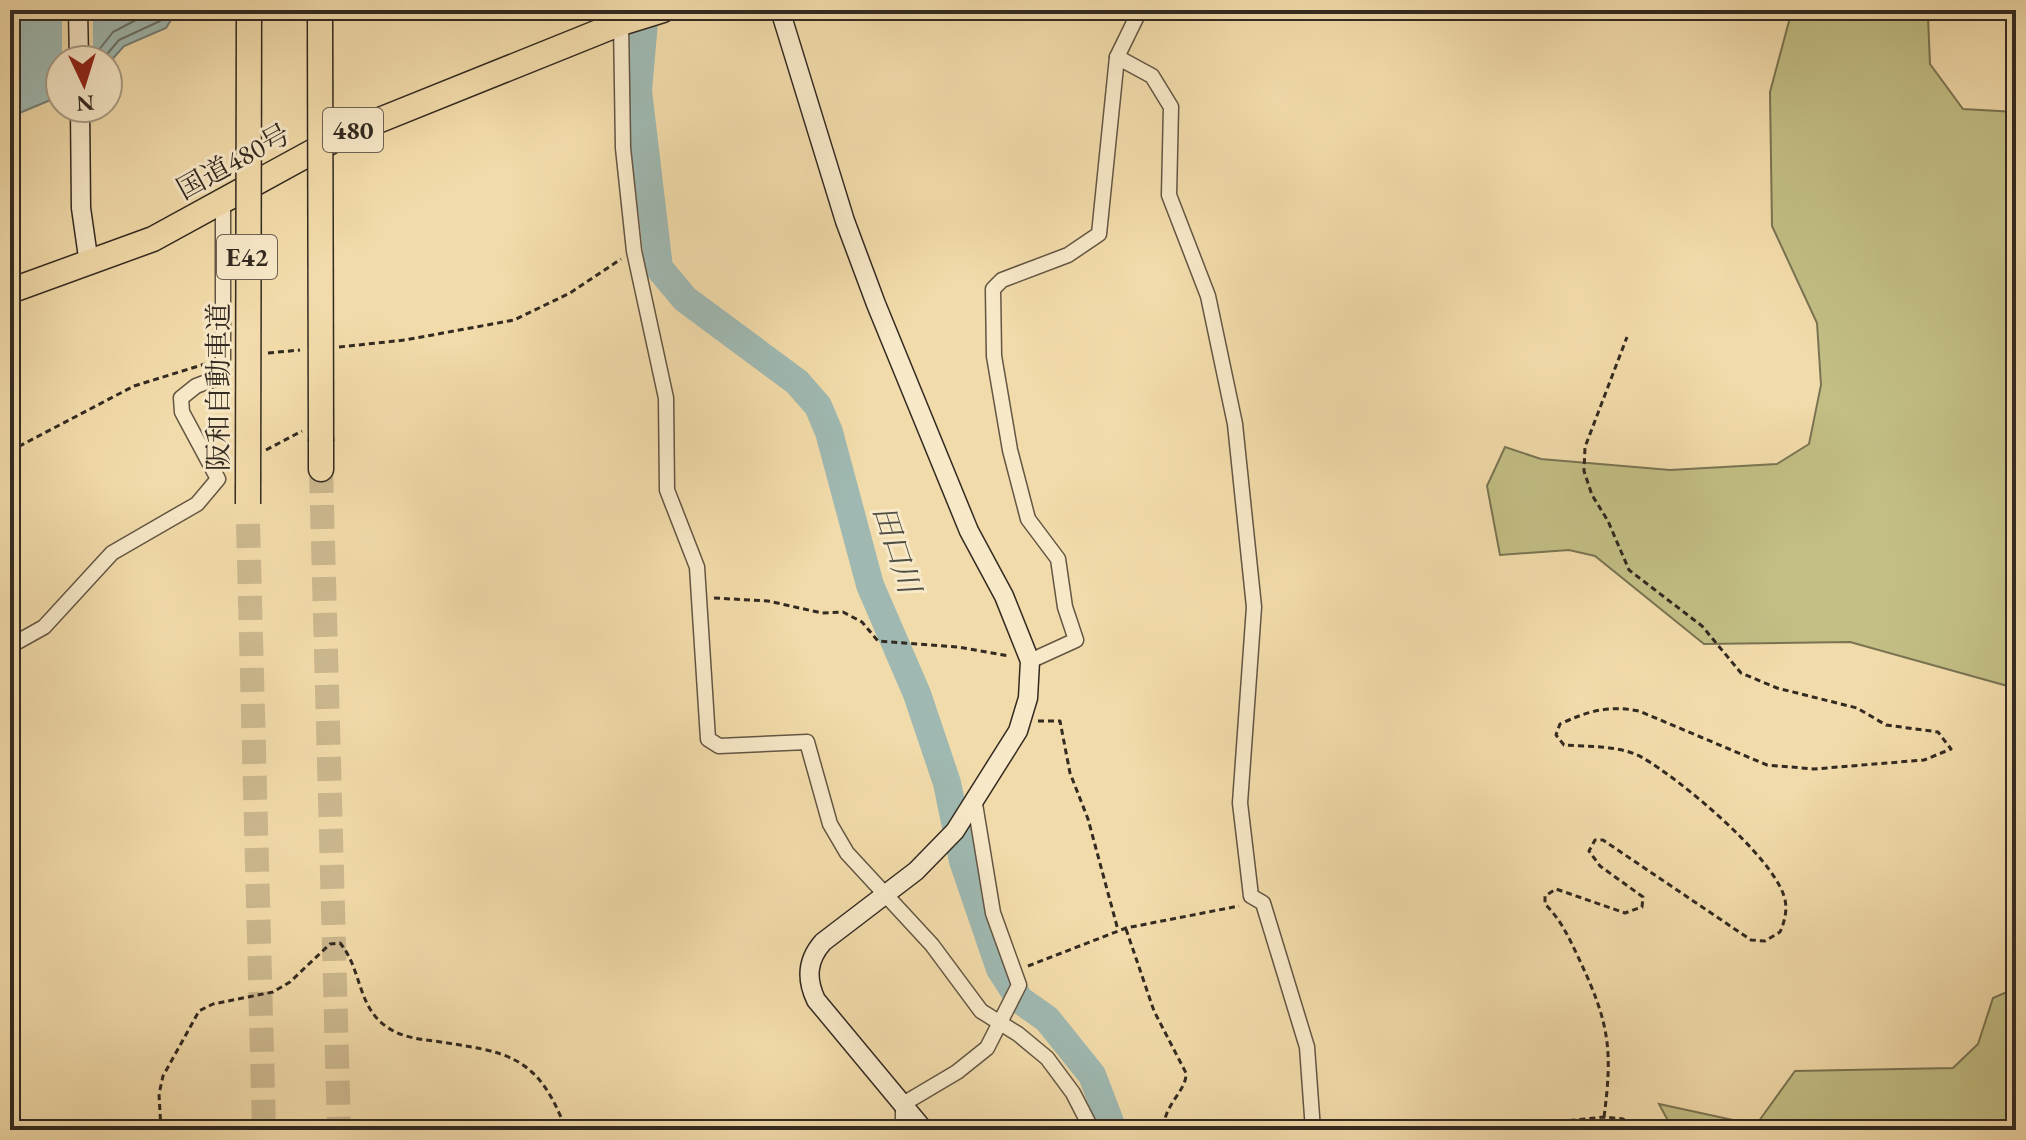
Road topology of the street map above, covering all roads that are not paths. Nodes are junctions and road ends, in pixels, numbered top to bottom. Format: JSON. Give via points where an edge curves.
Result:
{"nodes":[{"id":1,"x":78,"y":10,"type":"edge"},
{"id":2,"x":249,"y":10,"type":"edge"},
{"id":3,"x":320,"y":10,"type":"edge"},
{"id":4,"x":662,"y":10,"type":"edge"},
{"id":5,"x":780,"y":10,"type":"edge"},
{"id":6,"x":1140,"y":10,"type":"edge"},
{"id":7,"x":625,"y":22,"type":"junction"},
{"id":8,"x":79,"y":44,"type":"edge"},
{"id":9,"x":1117,"y":57,"type":"junction"},
{"id":10,"x":80,"y":124,"type":"edge"},
{"id":11,"x":223,"y":200,"type":"junction"},
{"id":12,"x":89,"y":264,"type":"junction"},
{"id":13,"x":10,"y":291,"type":"edge"},
{"id":14,"x":321,"y":469,"type":"tunnel mouth"},
{"id":15,"x":248,"y":514,"type":"tunnel mouth"},
{"id":16,"x":10,"y":646,"type":"edge"},
{"id":17,"x":1029,"y":658,"type":"junction"},
{"id":18,"x":969,"y":812,"type":"junction"},
{"id":19,"x":885,"y":896,"type":"junction"},
{"id":20,"x":1004,"y":1017,"type":"junction"},
{"id":21,"x":903,"y":1104,"type":"junction"},
{"id":22,"x":903,"y":1130,"type":"edge"},
{"id":23,"x":924,"y":1130,"type":"edge"},
{"id":24,"x":1092,"y":1130,"type":"edge"},
{"id":25,"x":1313,"y":1130,"type":"edge"}],
"edges":[{"from":1,"to":8,"type":"street"},
{"from":2,"to":15,"type":"highway","name":"阪和自動車道","number":"E42","bridge":true},
{"from":3,"to":14,"type":"highway","bridge":true},
{"from":4,"to":7,"type":"highway","name":"国道480号","number":"480"},
{"from":5,"to":17,"type":"street","via":[[876,304],[969,531]]},
{"from":6,"to":9,"type":"street"},
{"from":7,"to":11,"type":"highway","name":"国道480号","number":"480","via":[[345,134]]},
{"from":7,"to":19,"type":"street","via":[[623,148],[634,251],[666,398],[667,490],[697,567],[710,743],[807,742],[830,824],[847,853]]},
{"from":9,"to":17,"type":"street","via":[[1099,234],[1068,255],[1002,280],[993,289],[994,356],[1010,450],[1028,519],[1058,559],[1076,640]]},
{"from":9,"to":25,"type":"street","via":[[1152,76],[1171,107],[1169,195],[1208,296],[1235,424],[1254,607],[1240,803],[1251,896],[1263,903],[1307,1047]]},
{"from":10,"to":12,"type":"street","via":[[81,208]]},
{"from":11,"to":12,"type":"highway","name":"国道480号","number":"480","via":[[153,239]]},
{"from":11,"to":16,"type":"street","via":[[223,359],[217,378],[181,398],[182,412],[218,479],[197,504],[112,553],[44,627]]},
{"from":12,"to":13,"type":"highway","name":"国道480号","number":"480"},
{"from":17,"to":18,"type":"street","via":[[1023,718]]},
{"from":18,"to":19,"type":"street","via":[[936,853]]},
{"from":18,"to":20,"type":"street","via":[[995,922],[1018,978]]},
{"from":19,"to":20,"type":"street","via":[[932,945],[981,1011]]},
{"from":19,"to":21,"type":"street","via":[[815,951],[809,983],[820,1007]]},
{"from":20,"to":21,"type":"street","via":[[977,1057]]},
{"from":20,"to":24,"type":"street","via":[[1047,1058]]},
{"from":21,"to":22,"type":"street"},
{"from":21,"to":23,"type":"street"}]}
